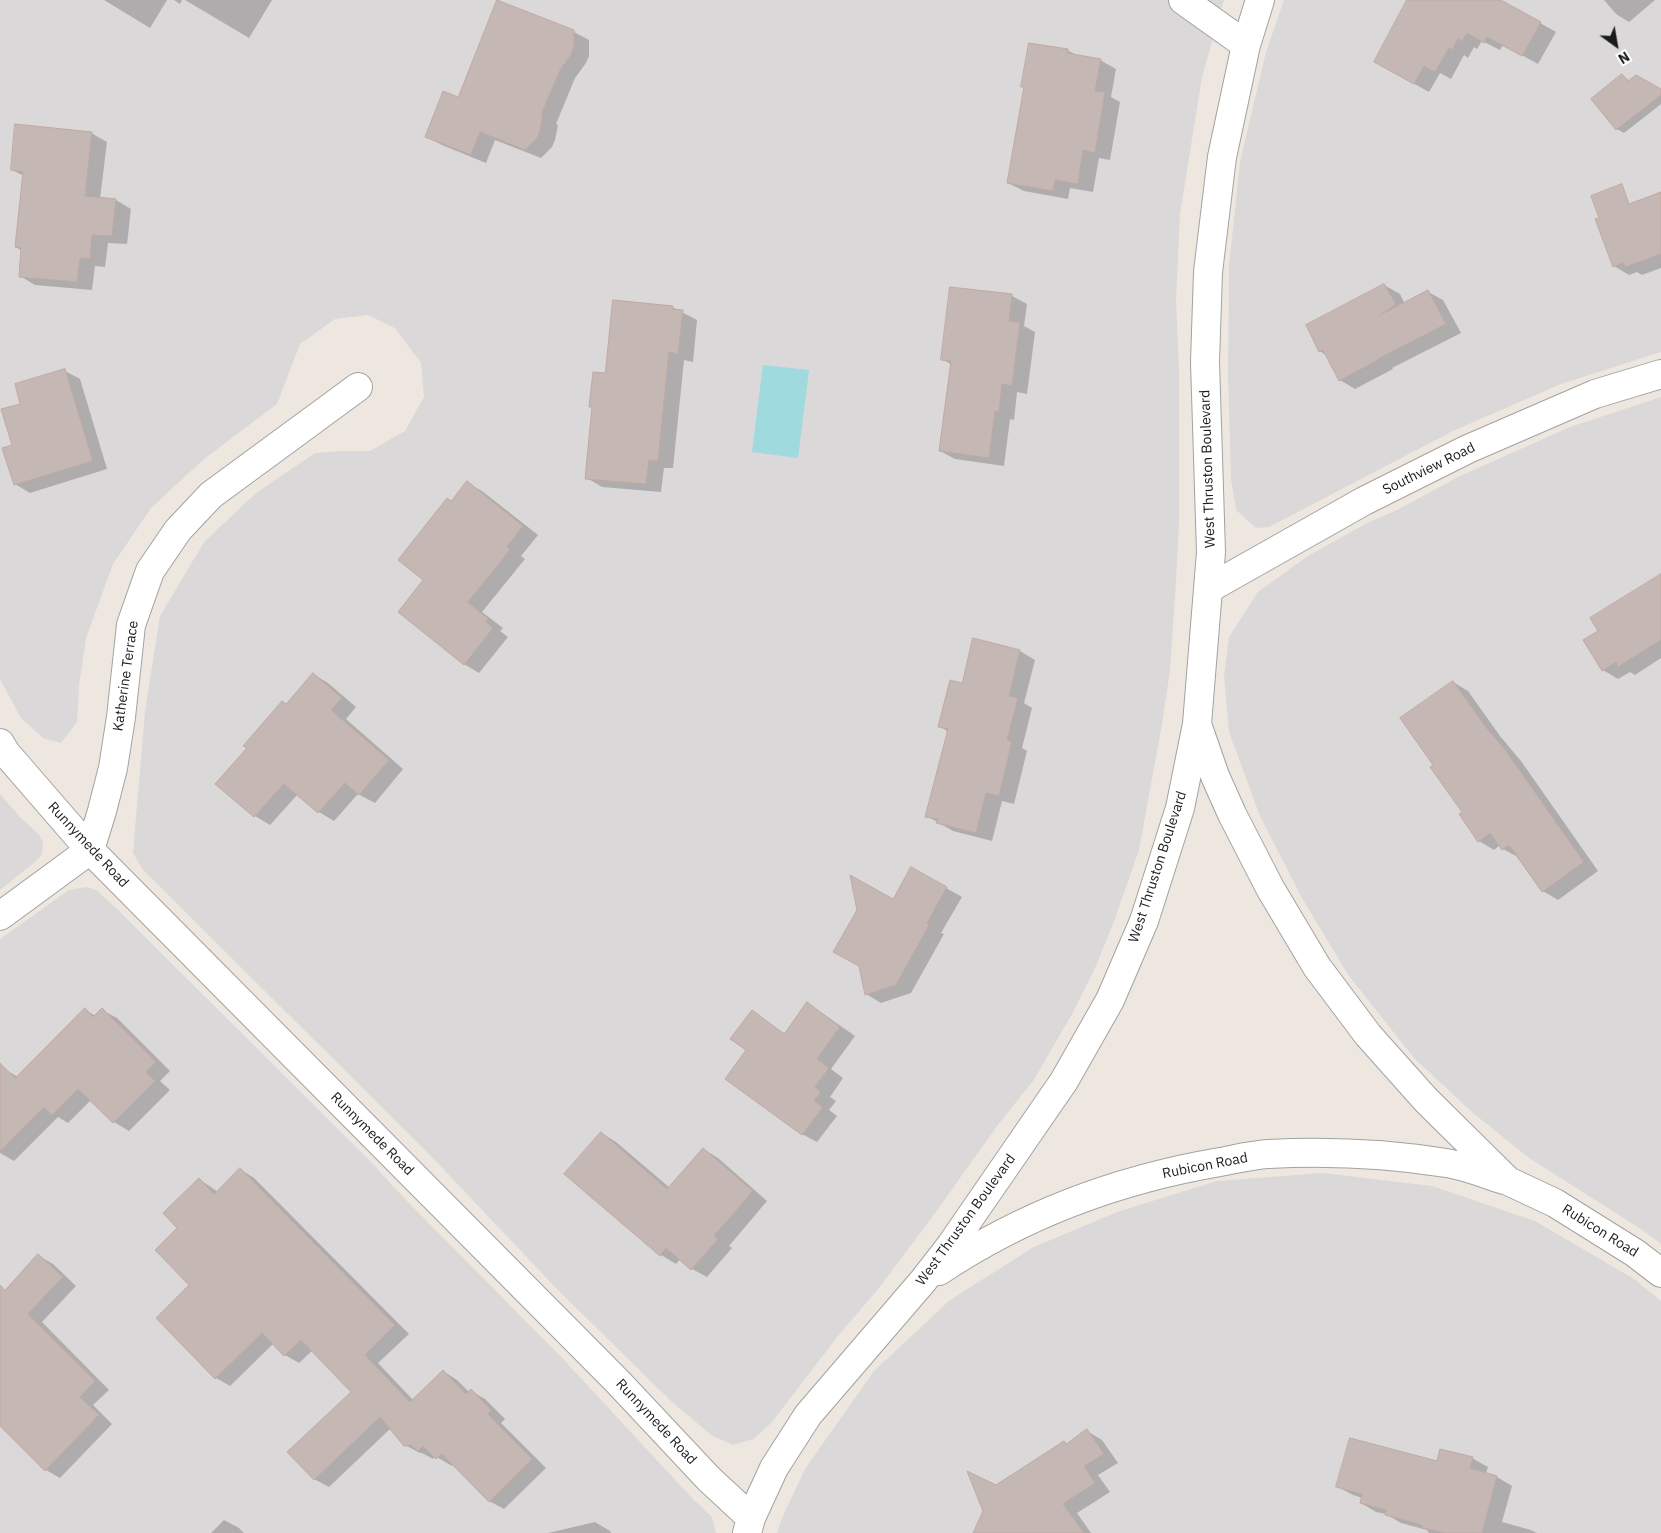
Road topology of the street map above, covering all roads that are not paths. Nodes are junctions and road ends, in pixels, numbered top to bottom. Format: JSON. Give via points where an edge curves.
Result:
{"nodes":[{"id":1,"x":1183,"y":0,"type":"edge"},
{"id":2,"x":1260,"y":0,"type":"edge"},
{"id":3,"x":1246,"y":44,"type":"junction"},
{"id":4,"x":1661,"y":374,"type":"edge"},
{"id":5,"x":358,"y":387,"type":"dead end"},
{"id":6,"x":1208,"y":589,"type":"junction"},
{"id":7,"x":1197,"y":724,"type":"junction"},
{"id":8,"x":0,"y":743,"type":"edge"},
{"id":9,"x":90,"y":850,"type":"junction"},
{"id":10,"x":0,"y":916,"type":"edge"},
{"id":11,"x":1508,"y":1181,"type":"junction"},
{"id":12,"x":1661,"y":1273,"type":"edge"},
{"id":13,"x":923,"y":1281,"type":"junction"},
{"id":14,"x":749,"y":1526,"type":"edge"}],
"edges":[{"from":1,"to":3,"type":"street"},
{"from":2,"to":3,"type":"street","name":"West Thruston Boulevard"},
{"from":3,"to":6,"type":"street","name":"West Thruston Boulevard","via":[[1222,157],[1208,272],[1205,362]]},
{"from":4,"to":6,"type":"street","name":"Southview Road","via":[[1595,394],[1468,449],[1364,501]]},
{"from":5,"to":9,"type":"street","name":"Katherine Terrace","via":[[212,495],[178,530],[150,571],[131,626],[113,768]]},
{"from":6,"to":7,"type":"street","name":"West Thruston Boulevard"},
{"from":7,"to":11,"type":"street","name":"Rubicon Road","via":[[1232,814],[1270,888],[1317,967],[1368,1036],[1426,1100]]},
{"from":7,"to":13,"type":"street","name":"West Thruston Boulevard","via":[[1180,808],[1144,922],[1110,1000],[1064,1081]]},
{"from":8,"to":9,"type":"street","name":"Runnymede Road"},
{"from":9,"to":10,"type":"street"},
{"from":9,"to":14,"type":"street","name":"Runnymede Road","via":[[618,1382],[709,1478]]},
{"from":11,"to":12,"type":"street","name":"Rubicon Road","via":[[1555,1203]]},
{"from":11,"to":13,"type":"street","name":"Rubicon Road","via":[[1448,1163],[1355,1154],[1267,1154],[1181,1169],[1094,1194],[1019,1225]]},
{"from":13,"to":14,"type":"street","name":"West Thruston Boulevard","via":[[808,1415],[774,1468]]}]}
